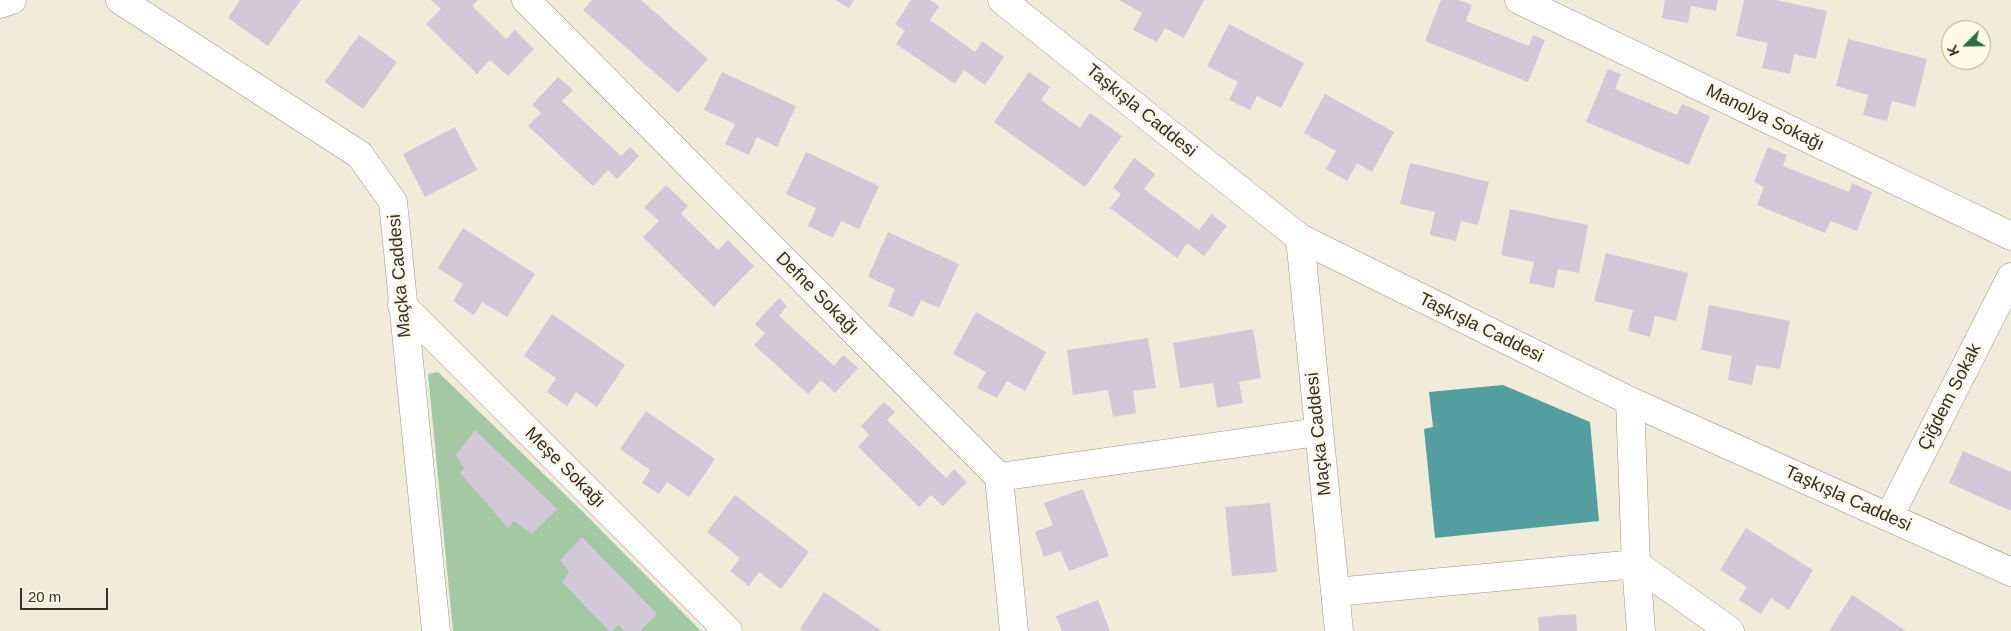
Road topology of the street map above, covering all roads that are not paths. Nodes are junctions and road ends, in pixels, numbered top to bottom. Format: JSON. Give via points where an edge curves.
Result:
{"nodes":[{"id":1,"x":12,"y":0,"type":"edge"},
{"id":2,"x":120,"y":0,"type":"edge"},
{"id":3,"x":526,"y":0,"type":"edge"},
{"id":4,"x":1002,"y":0,"type":"edge"},
{"id":5,"x":1519,"y":0,"type":"edge"},
{"id":6,"x":0,"y":4,"type":"edge"},
{"id":7,"x":2011,"y":236,"type":"edge"},
{"id":8,"x":1300,"y":238,"type":"junction"},
{"id":9,"x":2011,"y":277,"type":"edge"},
{"id":10,"x":402,"y":304,"type":"junction"},
{"id":11,"x":1630,"y":401,"type":"junction"},
{"id":12,"x":1318,"y":432,"type":"junction"},
{"id":13,"x":999,"y":477,"type":"junction"},
{"id":14,"x":1889,"y":517,"type":"junction"},
{"id":15,"x":1636,"y":564,"type":"junction"},
{"id":16,"x":2011,"y":572,"type":"edge"},
{"id":17,"x":1335,"y":592,"type":"junction"},
{"id":18,"x":436,"y":631,"type":"edge"},
{"id":19,"x":728,"y":631,"type":"edge"},
{"id":20,"x":1014,"y":631,"type":"edge"},
{"id":21,"x":1339,"y":631,"type":"edge"},
{"id":22,"x":1641,"y":631,"type":"edge"},
{"id":23,"x":1730,"y":631,"type":"edge"}],
"edges":[{"from":1,"to":6,"type":"street"},
{"from":2,"to":10,"type":"street","name":"Maçka Caddesi","via":[[360,155],[393,202]]},
{"from":3,"to":13,"type":"street","name":"Defne Sokağı"},
{"from":4,"to":8,"type":"street","name":"Taşkışla Caddesi"},
{"from":5,"to":7,"type":"street","name":"Manolya Sokağı"},
{"from":8,"to":11,"type":"street","name":"Taşkışla Caddesi"},
{"from":8,"to":12,"type":"street","name":"Maçka Caddesi"},
{"from":9,"to":14,"type":"street","name":"Çiğdem Sokak"},
{"from":10,"to":18,"type":"street","name":"Maçka Caddesi"},
{"from":10,"to":19,"type":"street","name":"Meşe Sokağı"},
{"from":11,"to":14,"type":"street","name":"Taşkışla Caddesi"},
{"from":11,"to":15,"type":"street"},
{"from":12,"to":13,"type":"street"},
{"from":12,"to":17,"type":"street","name":"Maçka Caddesi"},
{"from":13,"to":20,"type":"street"},
{"from":14,"to":16,"type":"street","name":"Taşkışla Caddesi"},
{"from":15,"to":17,"type":"street"},
{"from":15,"to":22,"type":"street"},
{"from":15,"to":23,"type":"street"},
{"from":17,"to":21,"type":"street","name":"Maçka Caddesi"}]}
